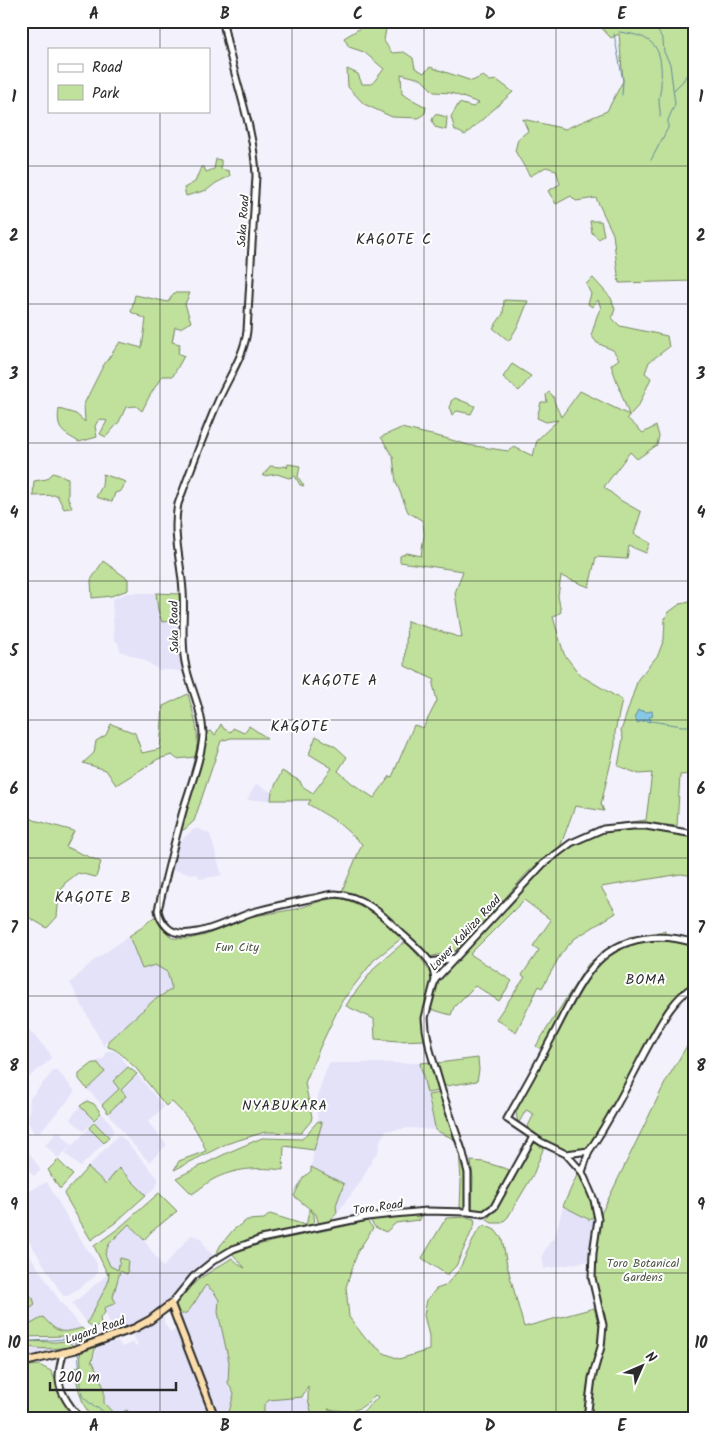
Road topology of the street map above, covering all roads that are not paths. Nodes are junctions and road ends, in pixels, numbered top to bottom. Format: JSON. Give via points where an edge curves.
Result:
{"nodes":[{"id":1,"x":224,"y":21,"type":"edge"},
{"id":2,"x":694,"y":834,"type":"edge"},
{"id":3,"x":694,"y":943,"type":"edge"},
{"id":4,"x":455,"y":958,"type":"junction"},
{"id":5,"x":430,"y":962,"type":"junction"},
{"id":6,"x":435,"y":980,"type":"junction"},
{"id":7,"x":694,"y":986,"type":"edge"},
{"id":8,"x":533,"y":1137,"type":"junction"},
{"id":9,"x":589,"y":1151,"type":"junction"},
{"id":10,"x":566,"y":1154,"type":"junction"},
{"id":11,"x":582,"y":1172,"type":"junction"},
{"id":12,"x":468,"y":1212,"type":"junction"},
{"id":13,"x":171,"y":1304,"type":"junction"},
{"id":14,"x":63,"y":1352,"type":"junction"},
{"id":15,"x":21,"y":1363,"type":"edge"},
{"id":16,"x":80,"y":1418,"type":"edge"},
{"id":17,"x":215,"y":1418,"type":"edge"},
{"id":18,"x":587,"y":1418,"type":"edge"}],
"edges":[{"from":1,"to":5,"type":"main road","name":"Saka Road","via":[[256,176],[247,330],[239,360],[205,434],[176,513],[183,592],[184,657],[203,733],[159,915],[170,930],[188,933],[207,930],[252,912],[334,894],[360,900],[374,908]]},
{"from":2,"to":4,"type":"main road","name":"Lower Kakiiza Road","via":[[633,826],[603,829],[571,843],[543,864]]},
{"from":3,"to":8,"type":"main road","via":[[668,936],[644,938],[630,941],[598,960],[574,996],[507,1119]]},
{"from":4,"to":5,"type":"main road"},
{"from":4,"to":6,"type":"main road","name":"Lower Kakiiza Road"},
{"from":5,"to":6,"type":"main road","name":"Saka Road"},
{"from":6,"to":12,"type":"main road","name":"Lower Kakiiza Road","via":[[426,1010],[426,1029],[468,1173]]},
{"from":7,"to":9,"type":"main road","via":[[677,999]]},
{"from":8,"to":10,"type":"main road"},
{"from":8,"to":12,"type":"main road","name":"Toro Road","via":[[494,1207],[484,1214]]},
{"from":9,"to":10,"type":"main road"},
{"from":9,"to":11,"type":"main road"},
{"from":10,"to":11,"type":"main road"},
{"from":11,"to":18,"type":"main road","via":[[598,1219],[592,1278],[603,1326]]},
{"from":12,"to":13,"type":"main road","name":"Toro Road","via":[[427,1211],[367,1217],[260,1239],[233,1248],[212,1261],[193,1277]]},
{"from":13,"to":14,"type":"highway","name":"Lugard Road","via":[[135,1328]]},
{"from":13,"to":17,"type":"highway"},
{"from":14,"to":15,"type":"highway","name":"Lugard Road"},
{"from":14,"to":16,"type":"main road","via":[[58,1376],[72,1410]]}]}
